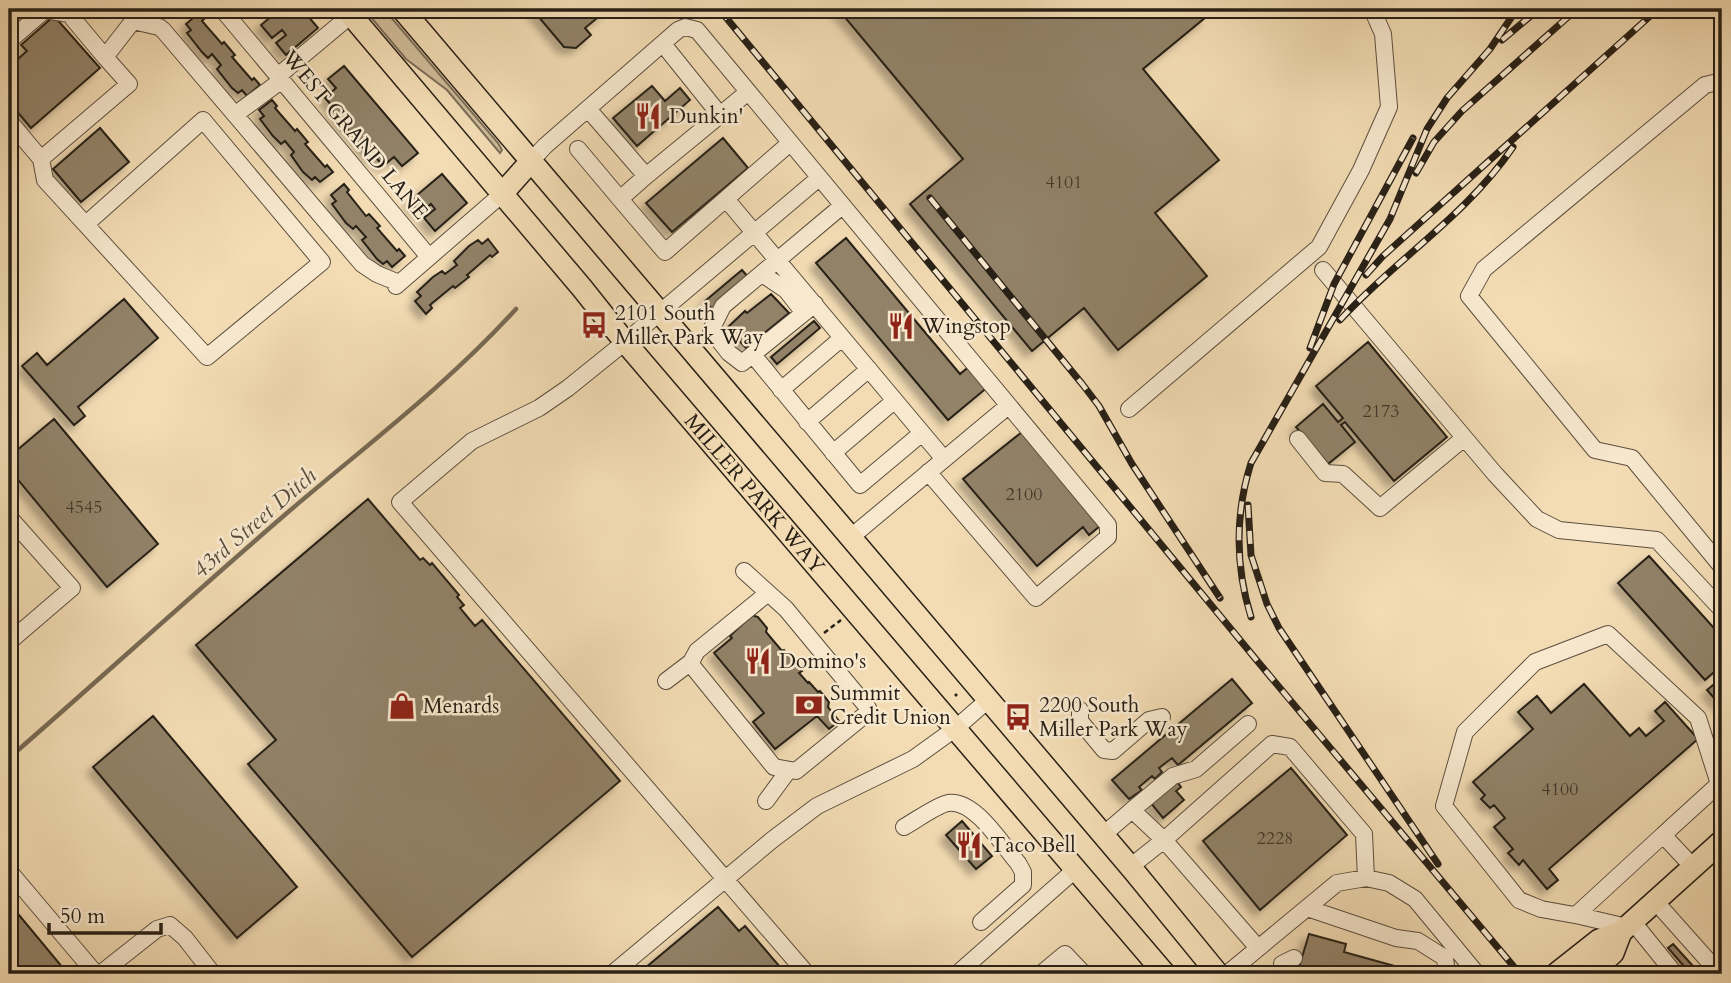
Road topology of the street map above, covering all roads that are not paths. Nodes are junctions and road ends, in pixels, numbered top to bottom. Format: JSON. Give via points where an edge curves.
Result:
{"nodes":[{"id":1,"x":222,"y":9,"type":"edge"},
{"id":2,"x":402,"y":9,"type":"edge"},
{"id":3,"x":1372,"y":9,"type":"edge"},
{"id":4,"x":348,"y":12,"type":"edge"},
{"id":5,"x":128,"y":15,"type":"edge"},
{"id":6,"x":9,"y":41,"type":"edge"},
{"id":7,"x":663,"y":44,"type":"junction"},
{"id":8,"x":105,"y":57,"type":"junction"},
{"id":9,"x":280,"y":78,"type":"junction"},
{"id":10,"x":1722,"y":80,"type":"edge"},
{"id":11,"x":748,"y":92,"type":"junction"},
{"id":12,"x":588,"y":109,"type":"junction"},
{"id":13,"x":236,"y":114,"type":"junction"},
{"id":14,"x":720,"y":115,"type":"junction"},
{"id":15,"x":9,"y":121,"type":"edge"},
{"id":16,"x":790,"y":143,"type":"junction"},
{"id":17,"x":579,"y":149,"type":"dead end"},
{"id":18,"x":41,"y":159,"type":"junction"},
{"id":19,"x":532,"y":160,"type":"junction"},
{"id":20,"x":646,"y":176,"type":"junction"},
{"id":21,"x":819,"y":178,"type":"junction"},
{"id":22,"x":501,"y":195,"type":"junction"},
{"id":23,"x":620,"y":199,"type":"junction"},
{"id":24,"x":726,"y":199,"type":"junction"},
{"id":25,"x":842,"y":206,"type":"junction"},
{"id":26,"x":86,"y":225,"type":"junction"},
{"id":27,"x":755,"y":233,"type":"junction"},
{"id":28,"x":429,"y":257,"type":"junction"},
{"id":29,"x":779,"y":261,"type":"junction"},
{"id":30,"x":1323,"y":270,"type":"dead end"},
{"id":31,"x":762,"y":274,"type":"junction"},
{"id":32,"x":809,"y":309,"type":"junction"},
{"id":33,"x":660,"y":312,"type":"junction"},
{"id":34,"x":842,"y":338,"type":"junction"},
{"id":35,"x":625,"y":342,"type":"junction"},
{"id":36,"x":752,"y":355,"type":"junction"},
{"id":37,"x":869,"y":369,"type":"junction"},
{"id":38,"x":781,"y":390,"type":"junction"},
{"id":39,"x":894,"y":401,"type":"junction"},
{"id":40,"x":1008,"y":406,"type":"junction"},
{"id":41,"x":1129,"y":409,"type":"dead end"},
{"id":42,"x":807,"y":422,"type":"junction"},
{"id":43,"x":922,"y":433,"type":"junction"},
{"id":44,"x":1464,"y":438,"type":"junction"},
{"id":45,"x":1298,"y":439,"type":"dead end"},
{"id":46,"x":833,"y":453,"type":"junction"},
{"id":47,"x":944,"y":459,"type":"junction"},
{"id":48,"x":928,"y":472,"type":"junction"},
{"id":49,"x":9,"y":517,"type":"edge"},
{"id":50,"x":851,"y":537,"type":"junction"},
{"id":51,"x":1722,"y":567,"type":"edge"},
{"id":52,"x":744,"y":571,"type":"dead end"},
{"id":53,"x":768,"y":593,"type":"junction"},
{"id":54,"x":1722,"y":610,"type":"edge"},
{"id":55,"x":9,"y":642,"type":"edge"},
{"id":56,"x":691,"y":662,"type":"junction"},
{"id":57,"x":666,"y":681,"type":"dead end"},
{"id":58,"x":988,"y":700,"type":"junction"},
{"id":59,"x":1080,"y":710,"type":"dead end"},
{"id":60,"x":1161,"y":716,"type":"dead end"},
{"id":61,"x":1248,"y":723,"type":"dead end"},
{"id":62,"x":957,"y":728,"type":"junction"},
{"id":63,"x":788,"y":771,"type":"junction"},
{"id":64,"x":1721,"y":786,"type":"edge"},
{"id":65,"x":766,"y":801,"type":"dead end"},
{"id":66,"x":1132,"y":810,"type":"junction"},
{"id":67,"x":904,"y":827,"type":"dead end"},
{"id":68,"x":1103,"y":835,"type":"junction"},
{"id":69,"x":1663,"y":835,"type":"junction"},
{"id":70,"x":1164,"y":840,"type":"junction"},
{"id":71,"x":1722,"y":841,"type":"edge"},
{"id":72,"x":1130,"y":867,"type":"junction"},
{"id":73,"x":1693,"y":867,"type":"junction"},
{"id":74,"x":1076,"y":869,"type":"junction"},
{"id":75,"x":9,"y":871,"type":"edge"},
{"id":76,"x":1366,"y":878,"type":"junction"},
{"id":77,"x":725,"y":881,"type":"junction"},
{"id":78,"x":1655,"y":901,"type":"junction"},
{"id":79,"x":1307,"y":908,"type":"junction"},
{"id":80,"x":1576,"y":915,"type":"junction"},
{"id":81,"x":981,"y":922,"type":"dead end"},
{"id":82,"x":1627,"y":927,"type":"junction"},
{"id":83,"x":1258,"y":948,"type":"junction"},
{"id":84,"x":1294,"y":958,"type":"dead end"},
{"id":85,"x":98,"y":974,"type":"edge"},
{"id":86,"x":213,"y":974,"type":"edge"},
{"id":87,"x":612,"y":974,"type":"edge"},
{"id":88,"x":807,"y":974,"type":"edge"},
{"id":89,"x":957,"y":974,"type":"edge"},
{"id":90,"x":1041,"y":974,"type":"edge"},
{"id":91,"x":1084,"y":974,"type":"edge"},
{"id":92,"x":1165,"y":974,"type":"edge"},
{"id":93,"x":1218,"y":974,"type":"edge"},
{"id":94,"x":1227,"y":974,"type":"edge"},
{"id":95,"x":1282,"y":974,"type":"edge"},
{"id":96,"x":1447,"y":974,"type":"edge"},
{"id":97,"x":1476,"y":974,"type":"edge"},
{"id":98,"x":1556,"y":974,"type":"edge"},
{"id":99,"x":1589,"y":974,"type":"edge"},
{"id":100,"x":1675,"y":974,"type":"edge"},
{"id":101,"x":1720,"y":974,"type":"edge"}],
"edges":[{"from":1,"to":9,"type":"street","name":"WEST GRAND LANE"},
{"from":2,"to":19,"type":"main road","name":"MILLER PARK WAY"},
{"from":3,"to":41,"type":"street","via":[[1383,34],[1389,107],[1362,170],[1319,247]]},
{"from":4,"to":9,"type":"street"},
{"from":4,"to":22,"type":"main road","name":"MILLER PARK WAY"},
{"from":5,"to":8,"type":"street"},
{"from":5,"to":13,"type":"street","via":[[163,30]]},
{"from":6,"to":8,"type":"street","via":[[45,10],[69,14]]},
{"from":7,"to":11,"type":"street","via":[[678,30],[697,30]]},
{"from":7,"to":12,"type":"street"},
{"from":7,"to":14,"type":"street"},
{"from":8,"to":18,"type":"street","via":[[129,84]]},
{"from":9,"to":13,"type":"street"},
{"from":9,"to":28,"type":"street","name":"WEST GRAND LANE"},
{"from":10,"to":51,"type":"street","via":[[1705,86],[1484,269],[1469,296],[1595,450],[1632,458]]},
{"from":11,"to":14,"type":"street"},
{"from":11,"to":16,"type":"street"},
{"from":12,"to":19,"type":"street"},
{"from":12,"to":20,"type":"street"},
{"from":13,"to":28,"type":"street","via":[[362,264],[397,284]]},
{"from":14,"to":20,"type":"street"},
{"from":15,"to":18,"type":"street"},
{"from":16,"to":21,"type":"street"},
{"from":16,"to":24,"type":"street"},
{"from":17,"to":23,"type":"street"},
{"from":18,"to":26,"type":"street","via":[[45,180]]},
{"from":19,"to":22,"type":"main road"},
{"from":19,"to":33,"type":"main road","name":"MILLER PARK WAY"},
{"from":20,"to":23,"type":"street"},
{"from":21,"to":25,"type":"street"},
{"from":21,"to":27,"type":"street"},
{"from":22,"to":28,"type":"street"},
{"from":22,"to":35,"type":"main road","name":"MILLER PARK WAY"},
{"from":23,"to":24,"type":"street","via":[[665,252]]},
{"from":24,"to":27,"type":"street"},
{"from":25,"to":29,"type":"street"},
{"from":25,"to":40,"type":"street"},
{"from":26,"to":26,"type":"street","via":[[207,357],[322,262],[203,120]]},
{"from":27,"to":29,"type":"street"},
{"from":27,"to":33,"type":"street"},
{"from":29,"to":31,"type":"street"},
{"from":29,"to":32,"type":"street"},
{"from":30,"to":44,"type":"street"},
{"from":31,"to":32,"type":"street"},
{"from":31,"to":36,"type":"street","via":[[723,306],[711,330],[743,363]]},
{"from":32,"to":34,"type":"street"},
{"from":32,"to":36,"type":"street"},
{"from":33,"to":35,"type":"street"},
{"from":33,"to":50,"type":"main road","name":"MILLER PARK WAY"},
{"from":34,"to":37,"type":"street"},
{"from":34,"to":38,"type":"street"},
{"from":35,"to":62,"type":"main road","name":"MILLER PARK WAY"},
{"from":35,"to":77,"type":"street","via":[[539,408],[472,441],[400,502]]},
{"from":36,"to":38,"type":"street"},
{"from":37,"to":39,"type":"street"},
{"from":37,"to":42,"type":"street"},
{"from":38,"to":42,"type":"street"},
{"from":39,"to":43,"type":"street"},
{"from":39,"to":46,"type":"street"},
{"from":40,"to":47,"type":"street"},
{"from":40,"to":48,"type":"street","via":[[1108,525],[1108,537],[1036,598]]},
{"from":42,"to":46,"type":"street"},
{"from":43,"to":46,"type":"street","via":[[860,485]]},
{"from":43,"to":47,"type":"street"},
{"from":44,"to":45,"type":"street","via":[[1380,508],[1343,474],[1325,473]]},
{"from":44,"to":54,"type":"street","via":[[1537,519],[1559,530],[1657,540]]},
{"from":47,"to":48,"type":"street"},
{"from":48,"to":50,"type":"street"},
{"from":49,"to":55,"type":"street","via":[[72,588]]},
{"from":50,"to":58,"type":"main road","name":"MILLER PARK WAY"},
{"from":52,"to":53,"type":"street"},
{"from":53,"to":56,"type":"street","via":[[697,651]]},
{"from":53,"to":63,"type":"street","via":[[868,708],[803,767]]},
{"from":56,"to":57,"type":"street"},
{"from":56,"to":63,"type":"street","via":[[774,767]]},
{"from":58,"to":62,"type":"street"},
{"from":58,"to":68,"type":"main road","name":"MILLER PARK WAY"},
{"from":59,"to":60,"type":"street","via":[[1080,721],[1104,750],[1113,751],[1149,720]]},
{"from":61,"to":66,"type":"street","via":[[1196,769],[1173,776]]},
{"from":62,"to":74,"type":"main road","name":"MILLER PARK WAY"},
{"from":62,"to":77,"type":"street","via":[[913,759],[817,806]]},
{"from":63,"to":65,"type":"street"},
{"from":64,"to":69,"type":"street"},
{"from":64,"to":80,"type":"street","via":[[1698,718],[1608,634],[1535,662],[1465,732],[1444,806],[1519,900]]},
{"from":66,"to":68,"type":"street"},
{"from":66,"to":70,"type":"street"},
{"from":67,"to":81,"type":"street","via":[[946,803],[959,803],[973,810],[1018,863],[1023,885]]},
{"from":68,"to":72,"type":"main road","name":"MILLER PARK WAY"},
{"from":69,"to":73,"type":"street"},
{"from":69,"to":80,"type":"street"},
{"from":70,"to":72,"type":"street"},
{"from":70,"to":76,"type":"street","via":[[1272,744],[1290,747],[1364,834]]},
{"from":70,"to":83,"type":"street"},
{"from":71,"to":73,"type":"main road"},
{"from":72,"to":93,"type":"main road","name":"MILLER PARK WAY"},
{"from":73,"to":78,"type":"main road"},
{"from":74,"to":89,"type":"street"},
{"from":74,"to":92,"type":"main road","name":"MILLER PARK WAY"},
{"from":75,"to":85,"type":"street"},
{"from":76,"to":79,"type":"street","via":[[1337,883]]},
{"from":76,"to":97,"type":"street","via":[[1389,883],[1415,899]]},
{"from":77,"to":87,"type":"street"},
{"from":77,"to":88,"type":"street"},
{"from":78,"to":82,"type":"main road"},
{"from":78,"to":101,"type":"street"},
{"from":79,"to":83,"type":"street"},
{"from":79,"to":96,"type":"street","via":[[1418,941],[1446,958]]},
{"from":80,"to":82,"type":"street"},
{"from":82,"to":98,"type":"main road","via":[[1599,940]]},
{"from":82,"to":99,"type":"main road","via":[[1613,953]]},
{"from":82,"to":100,"type":"street"},
{"from":83,"to":94,"type":"street"},
{"from":84,"to":95,"type":"street","via":[[1282,964]]},
{"from":85,"to":86,"type":"street","via":[[157,929],[170,925]]},
{"from":90,"to":91,"type":"street","via":[[1065,954]]}]}
